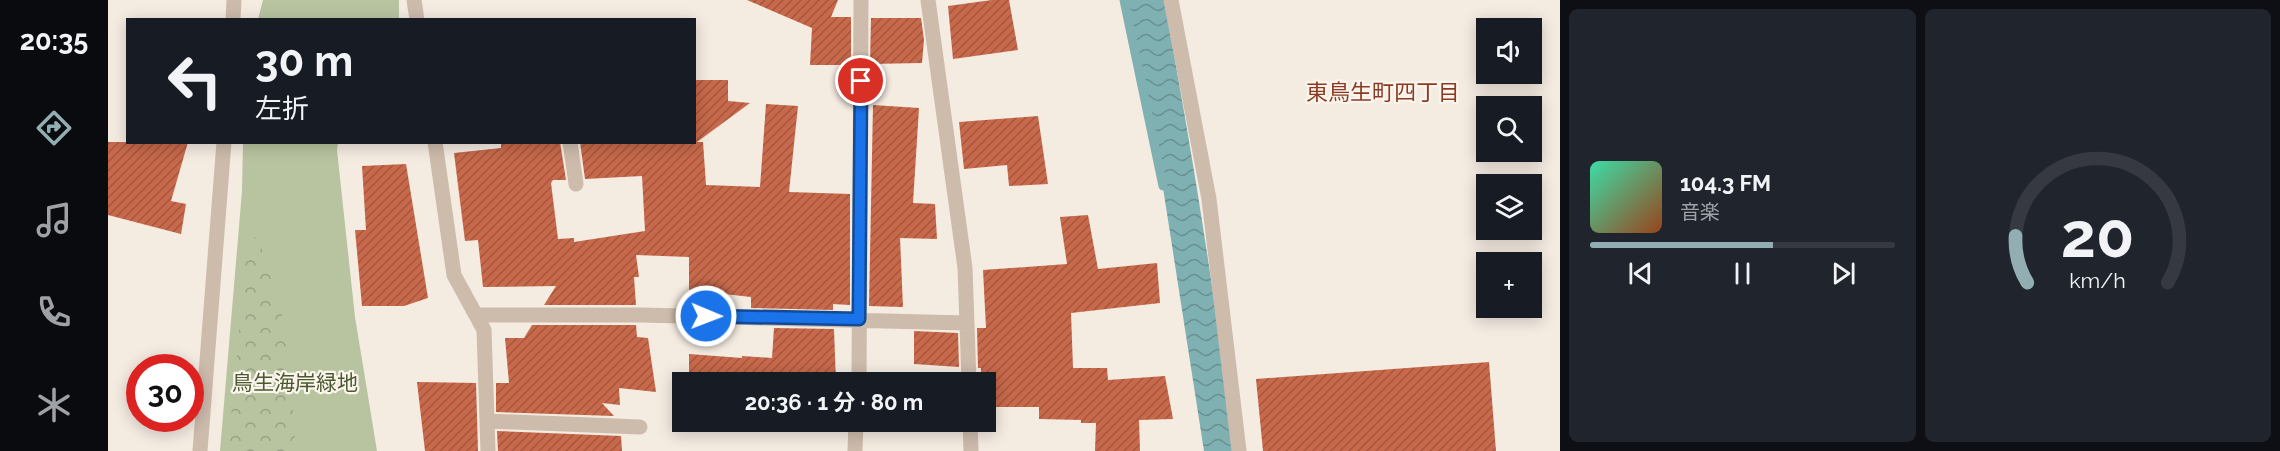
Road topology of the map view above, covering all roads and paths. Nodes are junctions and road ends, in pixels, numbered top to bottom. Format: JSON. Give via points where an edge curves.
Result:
{"nodes":[{"id":1,"x":234,"y":0,"type":"edge"},
{"id":2,"x":414,"y":0,"type":"edge"},
{"id":3,"x":861,"y":0,"type":"edge"},
{"id":4,"x":928,"y":0,"type":"edge"},
{"id":5,"x":1171,"y":0,"type":"edge"},
{"id":6,"x":232,"y":18,"type":"edge"},
{"id":7,"x":417,"y":18,"type":"edge"},
{"id":8,"x":224,"y":144,"type":"edge"},
{"id":9,"x":435,"y":144,"type":"edge"},
{"id":10,"x":570,"y":144,"type":"edge"},
{"id":11,"x":576,"y":184,"type":"dead end"},
{"id":12,"x":476,"y":315,"type":"junction"},
{"id":13,"x":859,"y":319,"type":"junction"},
{"id":14,"x":967,"y":323,"type":"junction"},
{"id":15,"x":859,"y":372,"type":"edge"},
{"id":16,"x":969,"y":372,"type":"edge"},
{"id":17,"x":487,"y":421,"type":"junction"},
{"id":18,"x":640,"y":427,"type":"dead end"},
{"id":19,"x":856,"y":432,"type":"edge"},
{"id":20,"x":970,"y":432,"type":"edge"},
{"id":21,"x":200,"y":451,"type":"edge"},
{"id":22,"x":488,"y":451,"type":"edge"},
{"id":23,"x":855,"y":451,"type":"edge"},
{"id":24,"x":970,"y":451,"type":"edge"},
{"id":25,"x":1239,"y":451,"type":"edge"}],
"edges":[{"from":1,"to":6,"type":"street"},
{"from":2,"to":7,"type":"street"},
{"from":3,"to":13,"type":"street"},
{"from":4,"to":14,"type":"street","via":[[965,268]]},
{"from":5,"to":25,"type":"street","via":[[1209,199]]},
{"from":8,"to":21,"type":"street"},
{"from":9,"to":12,"type":"street","via":[[454,275]]},
{"from":10,"to":11,"type":"street"},
{"from":12,"to":13,"type":"street"},
{"from":12,"to":17,"type":"street","via":[[484,330]]},
{"from":13,"to":14,"type":"street"},
{"from":13,"to":15,"type":"street"},
{"from":14,"to":16,"type":"street"},
{"from":17,"to":18,"type":"street"},
{"from":17,"to":22,"type":"street"},
{"from":19,"to":23,"type":"street"},
{"from":20,"to":24,"type":"street"}]}
